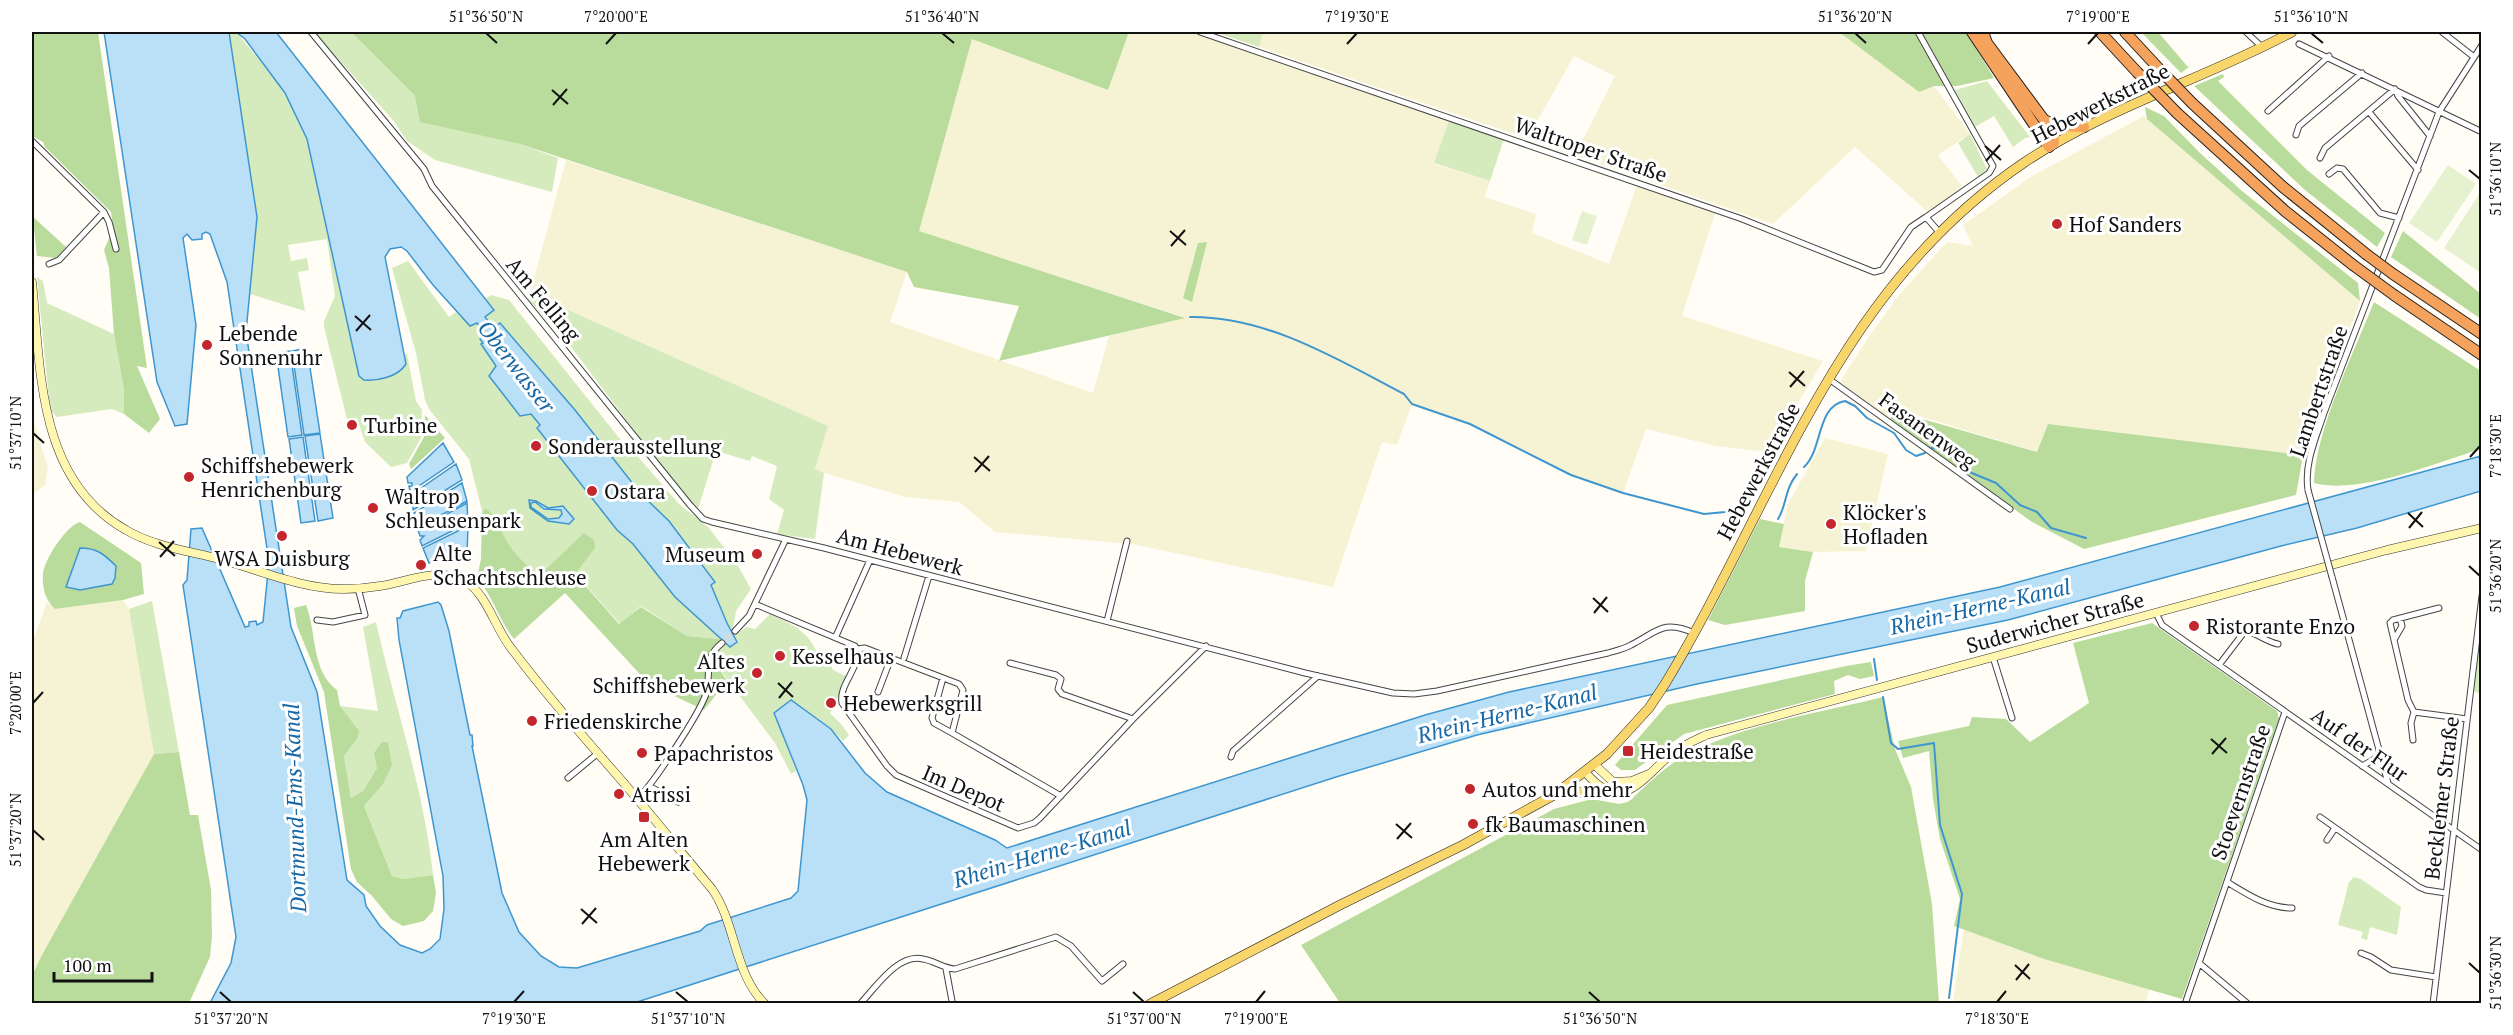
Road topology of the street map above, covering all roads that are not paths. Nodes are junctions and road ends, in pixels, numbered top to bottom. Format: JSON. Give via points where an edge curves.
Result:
{"nodes":[{"id":1,"x":311,"y":32,"type":"edge"},
{"id":2,"x":1200,"y":32,"type":"edge"},
{"id":3,"x":1918,"y":32,"type":"edge"},
{"id":4,"x":1972,"y":32,"type":"edge"},
{"id":5,"x":1983,"y":32,"type":"edge"},
{"id":6,"x":2100,"y":32,"type":"edge"},
{"id":7,"x":2125,"y":32,"type":"edge"},
{"id":8,"x":2246,"y":32,"type":"edge"},
{"id":9,"x":2292,"y":32,"type":"edge"},
{"id":10,"x":2442,"y":32,"type":"edge"},
{"id":11,"x":2300,"y":44,"type":"dead end"},
{"id":12,"x":2481,"y":45,"type":"edge"},
{"id":13,"x":2262,"y":47,"type":"junction"},
{"id":14,"x":2329,"y":56,"type":"junction"},
{"id":15,"x":2474,"y":57,"type":"junction"},
{"id":16,"x":2362,"y":73,"type":"junction"},
{"id":17,"x":2395,"y":89,"type":"junction"},
{"id":18,"x":2268,"y":111,"type":"dead end"},
{"id":19,"x":2369,"y":111,"type":"junction"},
{"id":20,"x":2439,"y":112,"type":"junction"},
{"id":21,"x":2044,"y":120,"type":"junction"},
{"id":22,"x":2084,"y":127,"type":"junction"},
{"id":23,"x":2481,"y":132,"type":"edge"},
{"id":24,"x":2296,"y":135,"type":"dead end"},
{"id":25,"x":2430,"y":136,"type":"junction"},
{"id":26,"x":32,"y":141,"type":"edge"},
{"id":27,"x":2052,"y":145,"type":"junction"},
{"id":28,"x":2320,"y":158,"type":"dead end"},
{"id":29,"x":2418,"y":170,"type":"junction"},
{"id":30,"x":2329,"y":174,"type":"dead end"},
{"id":31,"x":104,"y":212,"type":"junction"},
{"id":32,"x":1926,"y":217,"type":"junction"},
{"id":33,"x":2399,"y":218,"type":"junction"},
{"id":34,"x":1939,"y":232,"type":"junction"},
{"id":35,"x":116,"y":249,"type":"dead end"},
{"id":36,"x":50,"y":264,"type":"dead end"},
{"id":37,"x":32,"y":282,"type":"edge"},
{"id":38,"x":2481,"y":334,"type":"edge"},
{"id":39,"x":2481,"y":355,"type":"edge"},
{"id":40,"x":1828,"y":378,"type":"junction"},
{"id":41,"x":2010,"y":509,"type":"dead end"},
{"id":42,"x":2481,"y":528,"type":"edge"},
{"id":43,"x":785,"y":541,"type":"junction"},
{"id":44,"x":1127,"y":541,"type":"dead end"},
{"id":45,"x":870,"y":561,"type":"junction"},
{"id":46,"x":929,"y":576,"type":"junction"},
{"id":47,"x":358,"y":588,"type":"junction"},
{"id":48,"x":2481,"y":596,"type":"edge"},
{"id":49,"x":755,"y":604,"type":"junction"},
{"id":50,"x":2439,"y":608,"type":"dead end"},
{"id":51,"x":2156,"y":613,"type":"junction"},
{"id":52,"x":2400,"y":618,"type":"junction"},
{"id":53,"x":317,"y":620,"type":"dead end"},
{"id":54,"x":1107,"y":621,"type":"junction"},
{"id":55,"x":735,"y":631,"type":"tunnel mouth"},
{"id":56,"x":1694,"y":633,"type":"junction"},
{"id":57,"x":836,"y":636,"type":"junction"},
{"id":58,"x":2394,"y":640,"type":"junction"},
{"id":59,"x":722,"y":643,"type":"tunnel mouth"},
{"id":60,"x":2278,"y":644,"type":"dead end"},
{"id":61,"x":1206,"y":646,"type":"junction"},
{"id":62,"x":857,"y":649,"type":"junction"},
{"id":63,"x":1993,"y":657,"type":"junction"},
{"id":64,"x":891,"y":658,"type":"junction"},
{"id":65,"x":904,"y":658,"type":"dead end"},
{"id":66,"x":1010,"y":663,"type":"dead end"},
{"id":67,"x":2219,"y":665,"type":"junction"},
{"id":68,"x":1318,"y":676,"type":"junction"},
{"id":69,"x":943,"y":678,"type":"junction"},
{"id":70,"x":878,"y":692,"type":"dead end"},
{"id":71,"x":2285,"y":712,"type":"junction"},
{"id":72,"x":2414,"y":712,"type":"junction"},
{"id":73,"x":2013,"y":718,"type":"dead end"},
{"id":74,"x":1133,"y":719,"type":"junction"},
{"id":75,"x":2467,"y":719,"type":"junction"},
{"id":76,"x":952,"y":733,"type":"junction"},
{"id":77,"x":2413,"y":740,"type":"dead end"},
{"id":78,"x":597,"y":753,"type":"junction"},
{"id":79,"x":2380,"y":754,"type":"junction"},
{"id":80,"x":1231,"y":757,"type":"dead end"},
{"id":81,"x":1595,"y":765,"type":"junction"},
{"id":82,"x":2362,"y":766,"type":"junction"},
{"id":83,"x":1586,"y":772,"type":"junction"},
{"id":84,"x":1649,"y":774,"type":"junction"},
{"id":85,"x":568,"y":778,"type":"dead end"},
{"id":86,"x":2388,"y":784,"type":"junction"},
{"id":87,"x":649,"y":786,"type":"junction"},
{"id":88,"x":1604,"y":790,"type":"junction"},
{"id":89,"x":1554,"y":795,"type":"junction"},
{"id":90,"x":1061,"y":796,"type":"junction"},
{"id":91,"x":637,"y":799,"type":"junction"},
{"id":92,"x":678,"y":802,"type":"dead end"},
{"id":93,"x":2320,"y":817,"type":"dead end"},
{"id":94,"x":2335,"y":828,"type":"junction"},
{"id":95,"x":2453,"y":830,"type":"junction"},
{"id":96,"x":2327,"y":840,"type":"dead end"},
{"id":97,"x":2481,"y":850,"type":"edge"},
{"id":98,"x":2227,"y":882,"type":"junction"},
{"id":99,"x":2446,"y":893,"type":"junction"},
{"id":100,"x":2292,"y":908,"type":"dead end"},
{"id":101,"x":2361,"y":953,"type":"dead end"},
{"id":102,"x":2199,"y":963,"type":"junction"},
{"id":103,"x":1123,"y":964,"type":"dead end"},
{"id":104,"x":946,"y":969,"type":"junction"},
{"id":105,"x":2436,"y":977,"type":"junction"},
{"id":106,"x":952,"y":1002,"type":"dead end"},
{"id":107,"x":765,"y":1004,"type":"edge"},
{"id":108,"x":860,"y":1004,"type":"edge"},
{"id":109,"x":1150,"y":1004,"type":"edge"},
{"id":110,"x":2185,"y":1004,"type":"edge"},
{"id":111,"x":2248,"y":1004,"type":"edge"},
{"id":112,"x":2433,"y":1004,"type":"edge"}],
"edges":[{"from":1,"to":43,"type":"street","name":"Am Felling","via":[[424,169],[432,186],[519,296],[698,514],[712,522]]},
{"from":2,"to":32,"type":"street","name":"Waltroper Straße","via":[[1742,219],[1874,272],[1882,270],[1911,227]]},
{"from":3,"to":32,"type":"street","via":[[1993,166],[1989,173]]},
{"from":4,"to":27,"type":"highway"},
{"from":5,"to":21,"type":"highway"},
{"from":6,"to":39,"type":"highway","bridge":true,"via":[[2177,113],[2285,211],[2353,265]]},
{"from":7,"to":38,"type":"highway","bridge":true,"via":[[2192,103],[2283,187],[2366,254]]},
{"from":8,"to":13,"type":"street"},
{"from":9,"to":13,"type":"main road","name":"Hebewerkstraße"},
{"from":10,"to":15,"type":"street"},
{"from":11,"to":14,"type":"street"},
{"from":12,"to":15,"type":"street","name":"Lambertstraße"},
{"from":13,"to":22,"type":"main road","name":"Hebewerkstraße"},
{"from":14,"to":16,"type":"street"},
{"from":14,"to":18,"type":"street"},
{"from":15,"to":20,"type":"street","name":"Lambertstraße"},
{"from":16,"to":17,"type":"street"},
{"from":16,"to":24,"type":"street","via":[[2300,126]]},
{"from":17,"to":19,"type":"street"},
{"from":17,"to":20,"type":"street"},
{"from":17,"to":25,"type":"street"},
{"from":19,"to":28,"type":"street","via":[[2325,148]]},
{"from":19,"to":29,"type":"street"},
{"from":20,"to":23,"type":"street"},
{"from":20,"to":25,"type":"street","name":"Lambertstraße"},
{"from":21,"to":22,"type":"highway","via":[[2059,126]]},
{"from":21,"to":27,"type":"highway","via":[[2053,132]]},
{"from":22,"to":27,"type":"main road","name":"Hebewerkstraße"},
{"from":25,"to":29,"type":"street","name":"Lambertstraße"},
{"from":26,"to":31,"type":"street"},
{"from":27,"to":34,"type":"main road","name":"Hebewerkstraße","via":[[2000,180]]},
{"from":29,"to":33,"type":"street","name":"Lambertstraße"},
{"from":30,"to":33,"type":"street","via":[[2343,169],[2380,213]]},
{"from":31,"to":35,"type":"street"},
{"from":31,"to":36,"type":"street","via":[[59,260]]},
{"from":32,"to":34,"type":"street"},
{"from":33,"to":79,"type":"street","name":"Lambertstraße","bridge":true,"via":[[2309,458],[2307,474],[2308,490]]},
{"from":34,"to":40,"type":"main road","name":"Hebewerkstraße","via":[[1894,280]]},
{"from":37,"to":47,"type":"main road","via":[[44,394],[57,450],[82,495],[107,518],[141,537],[324,587]]},
{"from":40,"to":41,"type":"street","name":"Fasanenweg"},
{"from":40,"to":56,"type":"main road","name":"Hebewerkstraße"},
{"from":42,"to":51,"type":"main road","name":"Suderwicher Straße"},
{"from":43,"to":45,"type":"street","name":"Am Hebewerk"},
{"from":43,"to":49,"type":"street"},
{"from":44,"to":54,"type":"street"},
{"from":45,"to":46,"type":"street","name":"Am Hebewerk"},
{"from":45,"to":57,"type":"street"},
{"from":46,"to":54,"type":"street","name":"Am Hebewerk"},
{"from":46,"to":65,"type":"street"},
{"from":47,"to":53,"type":"street","via":[[365,615],[333,622]]},
{"from":47,"to":78,"type":"main road","via":[[444,574],[463,580],[477,591],[510,647]]},
{"from":48,"to":75,"type":"street","name":"Becklemer Straße"},
{"from":49,"to":55,"type":"street","via":[[747,621]]},
{"from":49,"to":57,"type":"street"},
{"from":50,"to":52,"type":"street"},
{"from":51,"to":63,"type":"main road","name":"Suderwicher Straße"},
{"from":51,"to":67,"type":"street","name":"Auf der Flur","via":[[2162,625]]},
{"from":52,"to":58,"type":"street","via":[[2402,626]]},
{"from":52,"to":58,"type":"street","via":[[2390,623]]},
{"from":54,"to":61,"type":"street","name":"Am Hebewerk"},
{"from":56,"to":68,"type":"street","via":[[1673,626],[1660,628],[1608,653],[1414,694]]},
{"from":56,"to":81,"type":"main road","name":"Hebewerkstraße","via":[[1649,708]]},
{"from":57,"to":62,"type":"street"},
{"from":58,"to":72,"type":"street"},
{"from":59,"to":87,"type":"street","via":[[710,656],[706,694]]},
{"from":60,"to":67,"type":"street","via":[[2245,631]]},
{"from":61,"to":68,"type":"street"},
{"from":61,"to":74,"type":"street","name":"Im Depot"},
{"from":62,"to":64,"type":"street","via":[[866,648]]},
{"from":62,"to":90,"type":"street","name":"Im Depot","via":[[856,661],[840,696],[842,703],[896,775],[1018,828],[1034,823]]},
{"from":63,"to":73,"type":"street"},
{"from":63,"to":84,"type":"main road","name":"Suderwicher Straße","via":[[1706,735],[1678,749]]},
{"from":64,"to":69,"type":"street"},
{"from":64,"to":70,"type":"street"},
{"from":66,"to":74,"type":"street","via":[[1056,675],[1061,680],[1058,689],[1062,694]]},
{"from":67,"to":71,"type":"street","name":"Auf der Flur"},
{"from":68,"to":80,"type":"street","via":[[1233,751]]},
{"from":69,"to":76,"type":"street","via":[[932,718]]},
{"from":69,"to":76,"type":"street","via":[[960,684],[963,690]]},
{"from":71,"to":82,"type":"street","name":"Auf der Flur"},
{"from":71,"to":98,"type":"street","name":"Stoevernstraße"},
{"from":72,"to":75,"type":"street"},
{"from":72,"to":77,"type":"street"},
{"from":74,"to":90,"type":"street","name":"Im Depot"},
{"from":75,"to":95,"type":"street","name":"Becklemer Straße"},
{"from":76,"to":90,"type":"street"},
{"from":78,"to":85,"type":"street"},
{"from":78,"to":91,"type":"main road"},
{"from":79,"to":82,"type":"street"},
{"from":79,"to":86,"type":"street","name":"Lambertstraße"},
{"from":81,"to":83,"type":"main road","name":"Hebewerkstraße"},
{"from":81,"to":84,"type":"main road","name":"Suderwicher Straße","via":[[1613,782],[1632,781]]},
{"from":82,"to":86,"type":"street","name":"Auf der Flur"},
{"from":83,"to":88,"type":"main road"},
{"from":83,"to":89,"type":"main road","name":"Hebewerkstraße"},
{"from":84,"to":88,"type":"main road","name":"Suderwicher Straße","via":[[1633,789]]},
{"from":86,"to":95,"type":"street","name":"Auf der Flur"},
{"from":87,"to":91,"type":"street"},
{"from":87,"to":92,"type":"street"},
{"from":88,"to":89,"type":"main road"},
{"from":89,"to":109,"type":"main road","name":"Hebewerkstraße"},
{"from":91,"to":107,"type":"main road","via":[[712,889],[727,915],[745,972]]},
{"from":93,"to":94,"type":"street"},
{"from":94,"to":96,"type":"street"},
{"from":94,"to":99,"type":"street","via":[[2419,887]]},
{"from":95,"to":97,"type":"street","name":"Auf der Flur"},
{"from":95,"to":99,"type":"street","name":"Becklemer Straße"},
{"from":98,"to":100,"type":"street","name":"Stoevernstraße","via":[[2254,898],[2279,908]]},
{"from":98,"to":102,"type":"street","name":"Stoevernstraße"},
{"from":99,"to":105,"type":"street","name":"Becklemer Straße"},
{"from":101,"to":105,"type":"street","via":[[2391,970]]},
{"from":102,"to":110,"type":"street","name":"Stoevernstraße"},
{"from":102,"to":111,"type":"street"},
{"from":103,"to":104,"type":"street","via":[[1102,981],[1071,946],[1056,937]]},
{"from":104,"to":106,"type":"street"},
{"from":104,"to":108,"type":"street","via":[[926,959],[900,963]]},
{"from":105,"to":112,"type":"street","name":"Becklemer Straße"}]}
